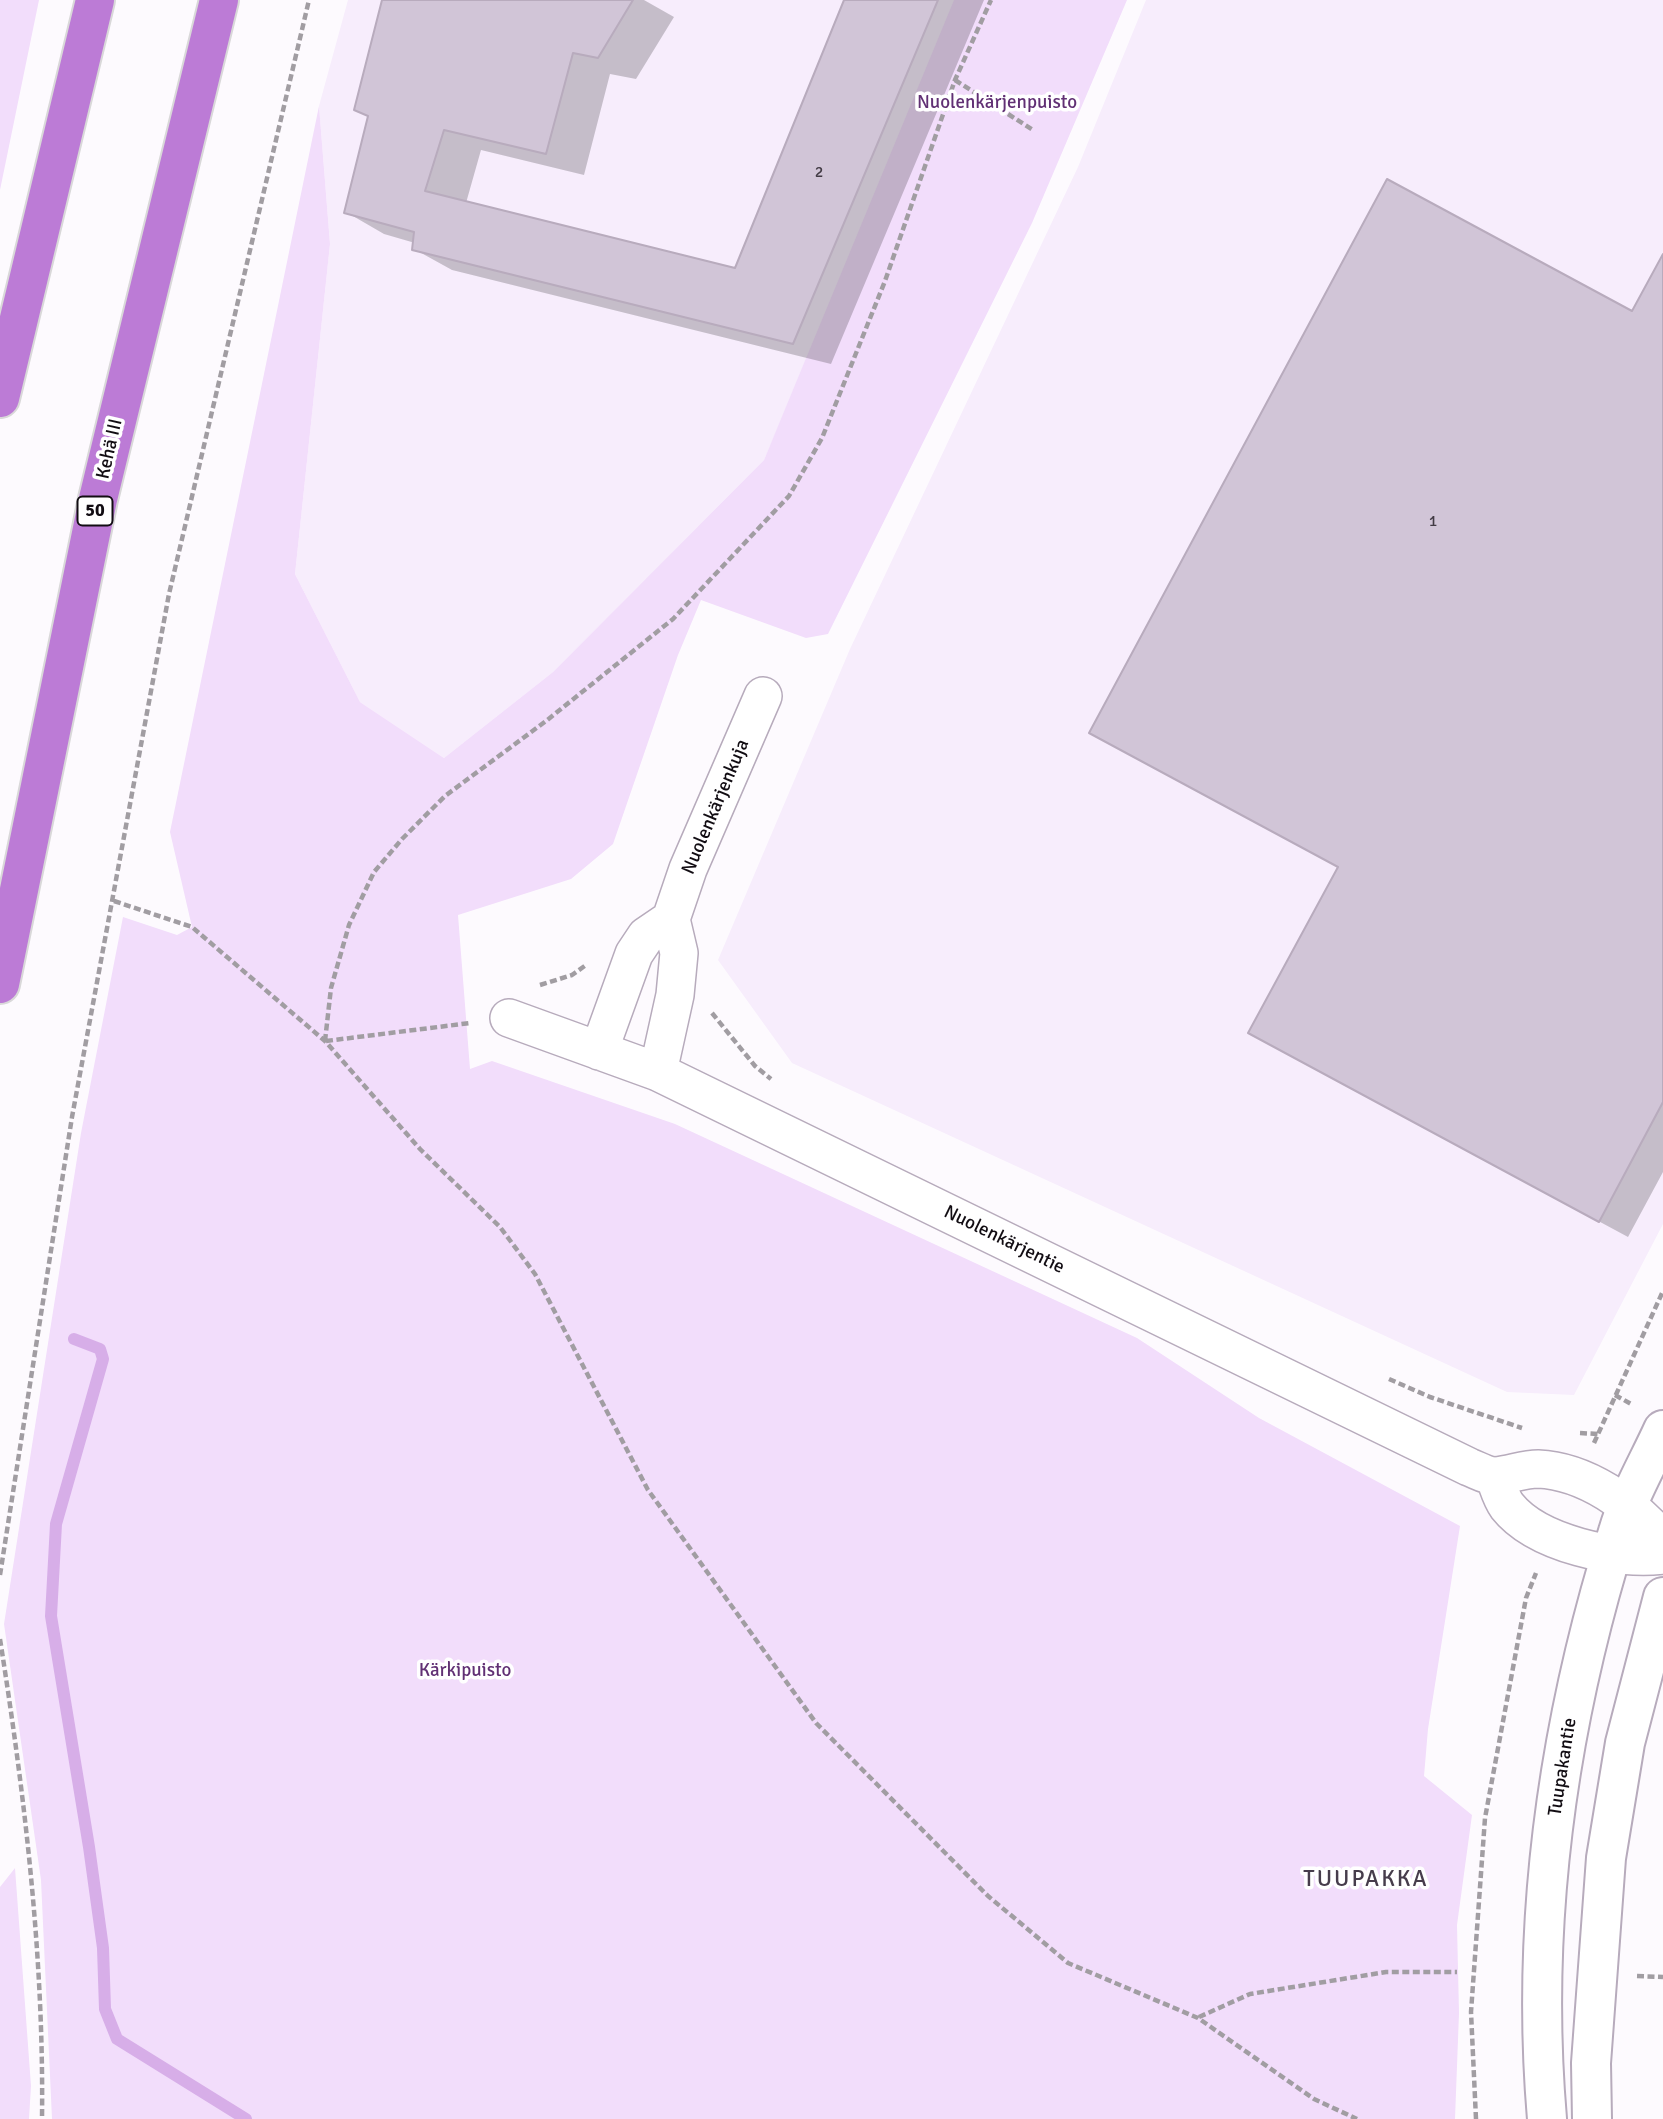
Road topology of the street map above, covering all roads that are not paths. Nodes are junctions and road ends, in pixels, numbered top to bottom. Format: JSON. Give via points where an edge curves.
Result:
{"nodes":[{"id":1,"x":94,"y":0,"type":"edge"},
{"id":2,"x":219,"y":0,"type":"edge"},
{"id":3,"x":0,"y":398,"type":"edge"},
{"id":4,"x":763,"y":696,"type":"dead end"},
{"id":5,"x":671,"y":919,"type":"junction"},
{"id":6,"x":0,"y":984,"type":"edge"},
{"id":7,"x":512,"y":1002,"type":"road end"},
{"id":8,"x":600,"y":1051,"type":"junction"},
{"id":9,"x":658,"y":1072,"type":"junction"},
{"id":10,"x":1663,"y":1430,"type":"edge"},
{"id":11,"x":1494,"y":1476,"type":"junction"},
{"id":12,"x":1627,"y":1507,"type":"junction"},
{"id":13,"x":1663,"y":1540,"type":"edge"},
{"id":14,"x":1611,"y":1555,"type":"junction"},
{"id":15,"x":1663,"y":1555,"type":"edge"},
{"id":16,"x":1663,"y":1597,"type":"edge"},
{"id":17,"x":1547,"y":2119,"type":"edge"},
{"id":18,"x":1592,"y":2119,"type":"edge"}],
"edges":[{"from":1,"to":3,"type":"highway"},
{"from":2,"to":6,"type":"highway","name":"Kehä III","number":"50","via":[[98,499]]},
{"from":4,"to":5,"type":"street","name":"Nuolenkärjenkuja"},
{"from":5,"to":8,"type":"street","via":[[646,936],[625,974]]},
{"from":5,"to":9,"type":"street","via":[[680,953]]},
{"from":7,"to":8,"type":"street","name":"Nuolenkärjentie"},
{"from":8,"to":9,"type":"street","name":"Nuolenkärjentie"},
{"from":9,"to":11,"type":"street","name":"Nuolenkärjentie"},
{"from":10,"to":12,"type":"main road","name":"Tuupakantie"},
{"from":11,"to":12,"type":"street","via":[[1540,1469],[1582,1477]]},
{"from":11,"to":14,"type":"street","via":[[1505,1504],[1521,1520],[1553,1537]]},
{"from":12,"to":13,"type":"street"},
{"from":12,"to":14,"type":"main road","name":"Tuupakantie"},
{"from":14,"to":15,"type":"street"},
{"from":14,"to":17,"type":"main road","name":"Tuupakantie","via":[[1564,1737],[1545,1901],[1542,2053]]},
{"from":16,"to":18,"type":"main road","via":[[1625,1743],[1606,1858],[1591,2063]]}]}
